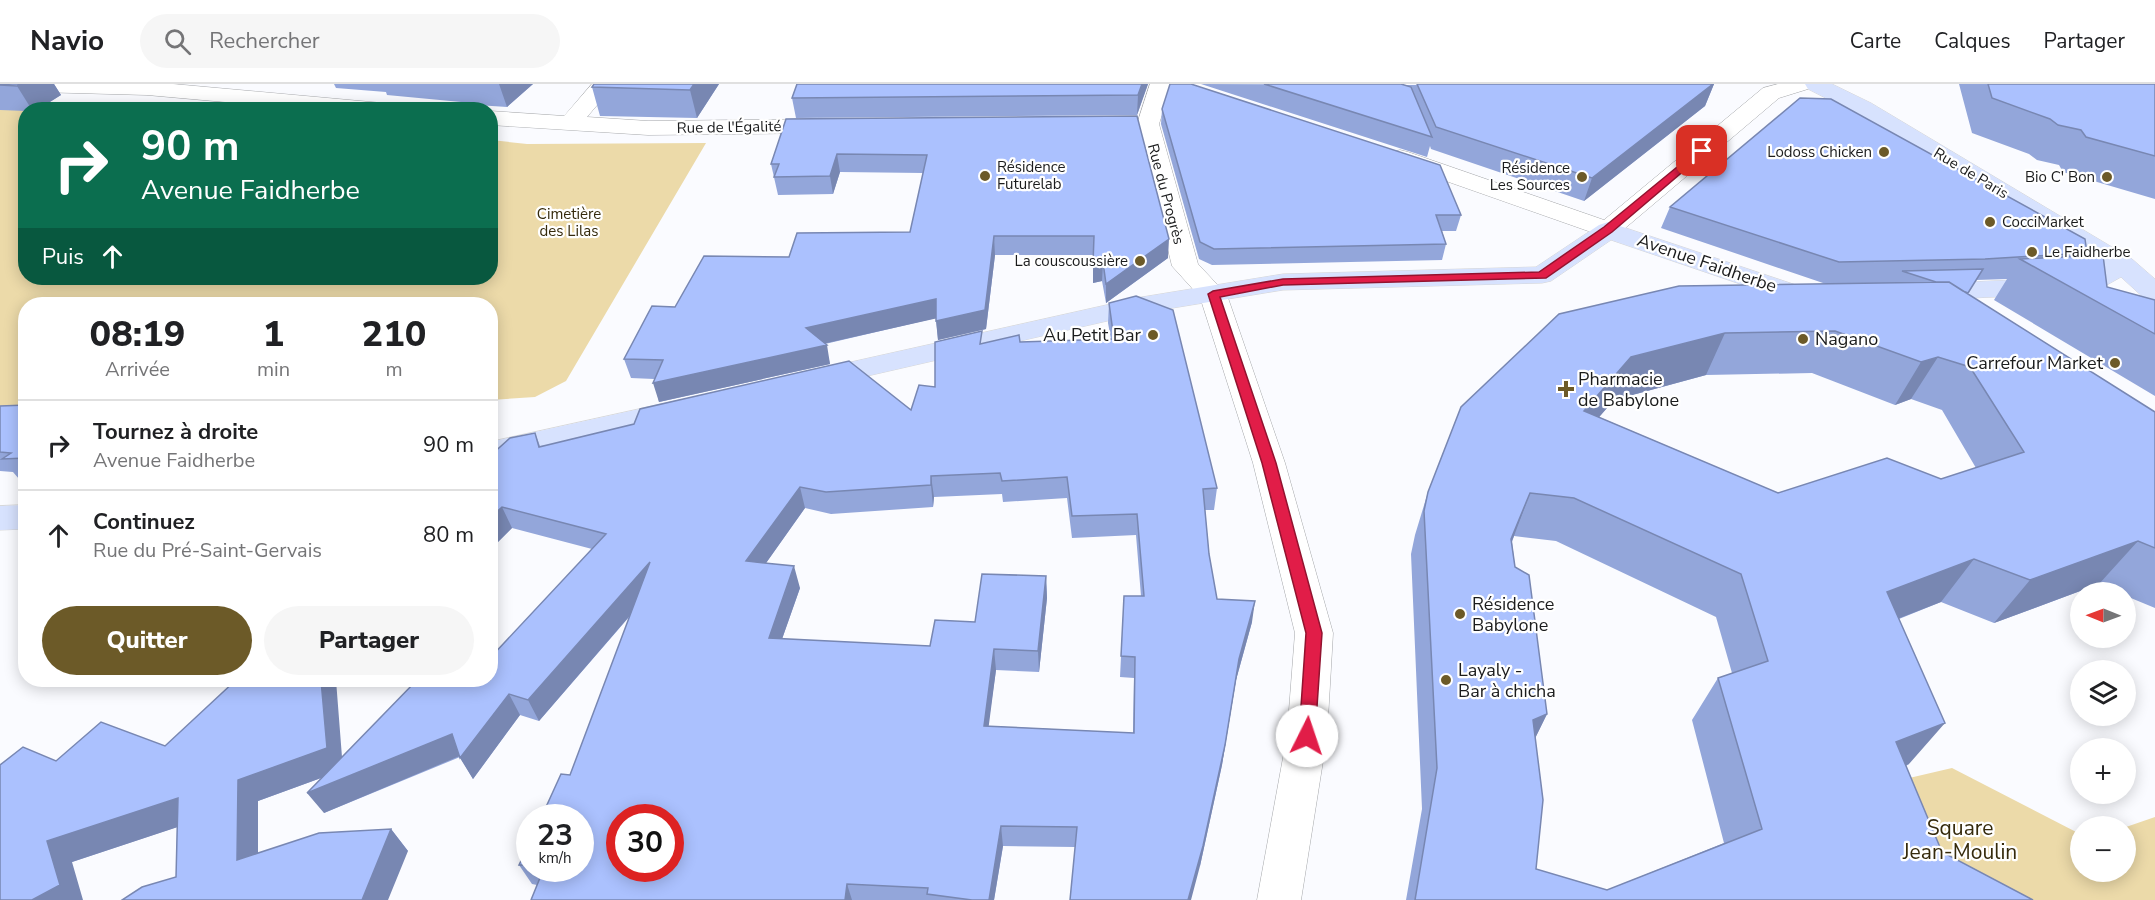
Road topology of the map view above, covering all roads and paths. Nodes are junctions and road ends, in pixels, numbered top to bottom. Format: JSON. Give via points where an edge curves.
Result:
{"nodes":[{"id":1,"x":604,"y":84,"type":"edge"},
{"id":2,"x":1800,"y":84,"type":"edge"},
{"id":3,"x":1816,"y":84,"type":"edge"},
{"id":4,"x":0,"y":85,"type":"edge"},
{"id":5,"x":1173,"y":85,"type":"edge"},
{"id":6,"x":311,"y":102,"type":"edge"},
{"id":7,"x":498,"y":119,"type":"edge"},
{"id":8,"x":569,"y":124,"type":"junction"},
{"id":9,"x":847,"y":126,"type":"edge"},
{"id":10,"x":1377,"y":150,"type":"edge"},
{"id":11,"x":1608,"y":230,"type":"junction"},
{"id":12,"x":2123,"y":265,"type":"junction"},
{"id":13,"x":2155,"y":276,"type":"edge"},
{"id":14,"x":1903,"y":292,"type":"edge"},
{"id":15,"x":2155,"y":293,"type":"edge"},
{"id":16,"x":1213,"y":294,"type":"junction"},
{"id":17,"x":1834,"y":294,"type":"edge"},
{"id":18,"x":794,"y":384,"type":"edge"},
{"id":19,"x":704,"y":404,"type":"edge"},
{"id":20,"x":498,"y":451,"type":"edge"},
{"id":21,"x":18,"y":517,"type":"edge"},
{"id":22,"x":0,"y":518,"type":"edge"},
{"id":23,"x":1279,"y":900,"type":"edge"}],
"edges":[{"from":1,"to":8,"type":"street"},
{"from":2,"to":11,"type":"street","via":[[1771,93]]},
{"from":3,"to":12,"type":"main road","name":"Rue de Paris","via":[[1863,108]]},
{"from":4,"to":6,"type":"street","via":[[68,85]]},
{"from":5,"to":16,"type":"street","name":"Rue du Progrès","via":[[1138,124],[1185,266]]},
{"from":7,"to":8,"type":"street","name":"Rue de l'Égalité"},
{"from":8,"to":9,"type":"street","name":"Rue de l'Égalité","via":[[648,128]]},
{"from":10,"to":11,"type":"street"},
{"from":11,"to":16,"type":"main road","via":[[1542,275],[1283,282]]},
{"from":11,"to":17,"type":"main road","name":"Avenue Faidherbe","via":[[1800,295]]},
{"from":12,"to":13,"type":"main road","name":"Rue de Paris"},
{"from":12,"to":14,"type":"main road","via":[[2086,285]]},
{"from":12,"to":15,"type":"main road","name":"Rue de Paris"},
{"from":16,"to":18,"type":"main road","via":[[1142,305]]},
{"from":16,"to":23,"type":"street","via":[[1269,463],[1314,633],[1307,736]]},
{"from":19,"to":20,"type":"main road"},
{"from":21,"to":22,"type":"main road"}]}
